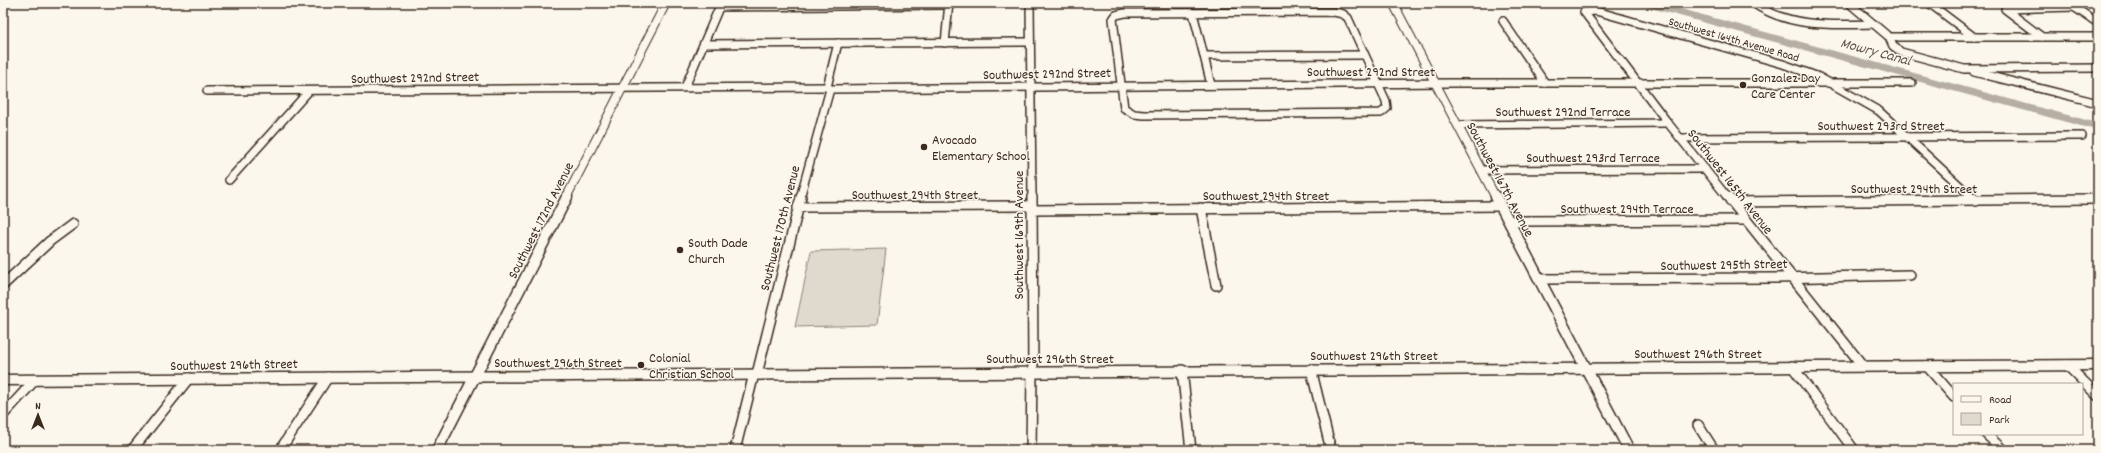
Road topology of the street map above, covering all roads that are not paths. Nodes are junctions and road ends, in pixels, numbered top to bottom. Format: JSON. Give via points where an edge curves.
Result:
{"nodes":[{"id":1,"x":666,"y":3,"type":"edge"},
{"id":2,"x":1030,"y":3,"type":"edge"},
{"id":3,"x":1393,"y":3,"type":"edge"},
{"id":4,"x":1753,"y":3,"type":"edge"},
{"id":5,"x":1849,"y":3,"type":"edge"},
{"id":6,"x":1929,"y":3,"type":"edge"},
{"id":7,"x":2068,"y":3,"type":"edge"},
{"id":8,"x":949,"y":4,"type":"edge"},
{"id":9,"x":721,"y":5,"type":"edge"},
{"id":10,"x":789,"y":5,"type":"edge"},
{"id":11,"x":2075,"y":7,"type":"junction"},
{"id":12,"x":1586,"y":11,"type":"joint"},
{"id":13,"x":1193,"y":13,"type":"junction"},
{"id":14,"x":1503,"y":21,"type":"dead end"},
{"id":15,"x":2098,"y":23,"type":"edge"},
{"id":16,"x":1874,"y":24,"type":"junction"},
{"id":17,"x":1889,"y":37,"type":"junction"},
{"id":18,"x":1974,"y":37,"type":"junction"},
{"id":19,"x":2042,"y":37,"type":"junction"},
{"id":20,"x":2098,"y":37,"type":"edge"},
{"id":21,"x":945,"y":42,"type":"junction"},
{"id":22,"x":1030,"y":42,"type":"junction"},
{"id":23,"x":838,"y":43,"type":"junction"},
{"id":24,"x":704,"y":44,"type":"junction"},
{"id":25,"x":1364,"y":55,"type":"junction"},
{"id":26,"x":1204,"y":56,"type":"junction"},
{"id":27,"x":2098,"y":68,"type":"edge"},
{"id":28,"x":1964,"y":69,"type":"junction"},
{"id":29,"x":1992,"y":69,"type":"junction"},
{"id":30,"x":1998,"y":78,"type":"junction"},
{"id":31,"x":1828,"y":82,"type":"junction"},
{"id":32,"x":1544,"y":83,"type":"junction"},
{"id":33,"x":1637,"y":83,"type":"junction"},
{"id":34,"x":1912,"y":83,"type":"dead end"},
{"id":35,"x":1378,"y":84,"type":"junction"},
{"id":36,"x":1436,"y":84,"type":"junction"},
{"id":37,"x":1121,"y":85,"type":"junction"},
{"id":38,"x":1211,"y":85,"type":"junction"},
{"id":39,"x":1031,"y":86,"type":"junction"},
{"id":40,"x":623,"y":87,"type":"junction"},
{"id":41,"x":685,"y":87,"type":"junction"},
{"id":42,"x":829,"y":88,"type":"junction"},
{"id":43,"x":207,"y":91,"type":"dead end"},
{"id":44,"x":308,"y":92,"type":"junction"},
{"id":45,"x":2098,"y":103,"type":"edge"},
{"id":46,"x":1668,"y":124,"type":"junction"},
{"id":47,"x":1458,"y":125,"type":"junction"},
{"id":48,"x":2082,"y":136,"type":"dead end"},
{"id":49,"x":1908,"y":137,"type":"junction"},
{"id":50,"x":1680,"y":138,"type":"junction"},
{"id":51,"x":1704,"y":169,"type":"junction"},
{"id":52,"x":1482,"y":170,"type":"junction"},
{"id":53,"x":229,"y":180,"type":"dead end"},
{"id":54,"x":2098,"y":199,"type":"edge"},
{"id":55,"x":1976,"y":201,"type":"junction"},
{"id":56,"x":1731,"y":202,"type":"junction"},
{"id":57,"x":1501,"y":206,"type":"junction"},
{"id":58,"x":798,"y":207,"type":"junction"},
{"id":59,"x":1032,"y":208,"type":"junction"},
{"id":60,"x":1201,"y":208,"type":"junction"},
{"id":61,"x":1745,"y":220,"type":"junction"},
{"id":62,"x":1509,"y":222,"type":"junction"},
{"id":63,"x":73,"y":224,"type":"dead end"},
{"id":64,"x":1910,"y":275,"type":"dead end"},
{"id":65,"x":1790,"y":277,"type":"junction"},
{"id":66,"x":1539,"y":279,"type":"junction"},
{"id":67,"x":3,"y":285,"type":"edge"},
{"id":68,"x":1216,"y":285,"type":"dead end"},
{"id":69,"x":2068,"y":365,"type":"junction"},
{"id":70,"x":2098,"y":365,"type":"edge"},
{"id":71,"x":1792,"y":366,"type":"junction"},
{"id":72,"x":1863,"y":366,"type":"junction"},
{"id":73,"x":1927,"y":366,"type":"junction"},
{"id":74,"x":1585,"y":367,"type":"junction"},
{"id":75,"x":1182,"y":370,"type":"junction"},
{"id":76,"x":1311,"y":370,"type":"junction"},
{"id":77,"x":1033,"y":372,"type":"junction"},
{"id":78,"x":755,"y":374,"type":"junction"},
{"id":79,"x":476,"y":376,"type":"junction"},
{"id":80,"x":328,"y":377,"type":"junction"},
{"id":81,"x":189,"y":378,"type":"junction"},
{"id":82,"x":3,"y":380,"type":"edge"},
{"id":83,"x":35,"y":380,"type":"junction"},
{"id":84,"x":1953,"y":396,"type":"edge"},
{"id":85,"x":2098,"y":396,"type":"edge"},
{"id":86,"x":3,"y":415,"type":"edge"},
{"id":87,"x":1698,"y":425,"type":"dead end"},
{"id":88,"x":1987,"y":435,"type":"edge"},
{"id":89,"x":132,"y":450,"type":"edge"},
{"id":90,"x":280,"y":450,"type":"edge"},
{"id":91,"x":437,"y":450,"type":"edge"},
{"id":92,"x":735,"y":450,"type":"edge"},
{"id":93,"x":1031,"y":450,"type":"edge"},
{"id":94,"x":1191,"y":450,"type":"edge"},
{"id":95,"x":1331,"y":450,"type":"edge"},
{"id":96,"x":1629,"y":450,"type":"edge"},
{"id":97,"x":1714,"y":450,"type":"edge"},
{"id":98,"x":1854,"y":450,"type":"edge"},
{"id":99,"x":2003,"y":450,"type":"edge"}],
"edges":[{"from":1,"to":40,"type":"street","name":"Southwest 172nd Avenue"},
{"from":2,"to":22,"type":"street","name":"Southwest 169th Avenue"},
{"from":3,"to":36,"type":"street","name":"Southwest 167th Avenue"},
{"from":4,"to":16,"type":"street","via":[[1771,14],[1803,22]]},
{"from":5,"to":16,"type":"street"},
{"from":6,"to":18,"type":"street"},
{"from":7,"to":11,"type":"street"},
{"from":8,"to":10,"type":"street"},
{"from":8,"to":21,"type":"street"},
{"from":9,"to":10,"type":"street"},
{"from":9,"to":24,"type":"street"},
{"from":11,"to":15,"type":"street"},
{"from":11,"to":19,"type":"street","via":[[2005,9]]},
{"from":12,"to":31,"type":"street","name":"Southwest 164th Avenue Road","via":[[1596,11],[1783,64]]},
{"from":12,"to":33,"type":"street","name":"Southwest 165th Avenue","via":[[1584,14]]},
{"from":13,"to":25,"type":"street","via":[[1337,12],[1348,18]]},
{"from":13,"to":26,"type":"street"},
{"from":13,"to":37,"type":"street","via":[[1125,13],[1114,16]]},
{"from":14,"to":32,"type":"street"},
{"from":16,"to":17,"type":"street"},
{"from":17,"to":18,"type":"street"},
{"from":17,"to":28,"type":"street","via":[[1892,46],[1901,52]]},
{"from":18,"to":19,"type":"street"},
{"from":19,"to":20,"type":"street"},
{"from":21,"to":22,"type":"street"},
{"from":21,"to":23,"type":"street"},
{"from":22,"to":39,"type":"street","name":"Southwest 169th Avenue"},
{"from":23,"to":24,"type":"street"},
{"from":23,"to":42,"type":"street","name":"Southwest 170th Avenue"},
{"from":24,"to":41,"type":"street"},
{"from":25,"to":26,"type":"street"},
{"from":25,"to":35,"type":"street"},
{"from":26,"to":38,"type":"street"},
{"from":27,"to":29,"type":"street"},
{"from":28,"to":29,"type":"street"},
{"from":28,"to":30,"type":"street"},
{"from":29,"to":30,"type":"street","via":[[1992,73]]},
{"from":30,"to":45,"type":"street"},
{"from":31,"to":33,"type":"street","name":"Southwest 292nd Street"},
{"from":31,"to":34,"type":"street","name":"Southwest 292nd Street"},
{"from":31,"to":49,"type":"street","name":"Southwest 164th Avenue Road","via":[[1875,108]]},
{"from":32,"to":33,"type":"street","name":"Southwest 292nd Street"},
{"from":32,"to":36,"type":"street","name":"Southwest 292nd Street"},
{"from":33,"to":46,"type":"street","name":"Southwest 165th Avenue"},
{"from":35,"to":36,"type":"street","name":"Southwest 292nd Street"},
{"from":35,"to":37,"type":"street","via":[[1387,105],[1380,113],[1144,115],[1134,114],[1124,108]]},
{"from":35,"to":38,"type":"street","name":"Southwest 292nd Street"},
{"from":36,"to":47,"type":"street","name":"Southwest 167th Avenue"},
{"from":37,"to":38,"type":"street","name":"Southwest 292nd Street"},
{"from":37,"to":39,"type":"street","name":"Southwest 292nd Street"},
{"from":39,"to":42,"type":"street","name":"Southwest 292nd Street"},
{"from":39,"to":59,"type":"street","name":"Southwest 169th Avenue"},
{"from":40,"to":41,"type":"street","name":"Southwest 292nd Street"},
{"from":40,"to":44,"type":"street","name":"Southwest 292nd Street"},
{"from":40,"to":79,"type":"street","name":"Southwest 172nd Avenue"},
{"from":41,"to":42,"type":"street","name":"Southwest 292nd Street"},
{"from":42,"to":58,"type":"street","name":"Southwest 170th Avenue"},
{"from":43,"to":44,"type":"street","name":"Southwest 292nd Street"},
{"from":44,"to":53,"type":"street"},
{"from":46,"to":47,"type":"street","name":"Southwest 292nd Terrace"},
{"from":46,"to":50,"type":"street","name":"Southwest 165th Avenue"},
{"from":47,"to":52,"type":"street","name":"Southwest 167th Avenue"},
{"from":48,"to":49,"type":"street","name":"Southwest 293rd Street"},
{"from":49,"to":50,"type":"street","name":"Southwest 293rd Street"},
{"from":49,"to":55,"type":"street","name":"Southwest 164th Avenue Road"},
{"from":50,"to":51,"type":"street","name":"Southwest 165th Avenue"},
{"from":51,"to":52,"type":"street","name":"Southwest 293rd Terrace"},
{"from":51,"to":56,"type":"street","name":"Southwest 165th Avenue"},
{"from":52,"to":57,"type":"street","name":"Southwest 167th Avenue"},
{"from":54,"to":55,"type":"street","name":"Southwest 294th Street"},
{"from":55,"to":56,"type":"street","name":"Southwest 294th Street"},
{"from":56,"to":61,"type":"street","name":"Southwest 165th Avenue"},
{"from":57,"to":60,"type":"street","name":"Southwest 294th Street"},
{"from":57,"to":62,"type":"street","name":"Southwest 167th Avenue"},
{"from":58,"to":59,"type":"street","name":"Southwest 294th Street"},
{"from":58,"to":78,"type":"street","name":"Southwest 170th Avenue"},
{"from":59,"to":60,"type":"street","name":"Southwest 294th Street"},
{"from":59,"to":77,"type":"street","name":"Southwest 169th Avenue"},
{"from":60,"to":68,"type":"street"},
{"from":61,"to":62,"type":"street","name":"Southwest 294th Terrace"},
{"from":61,"to":65,"type":"street","name":"Southwest 165th Avenue"},
{"from":62,"to":66,"type":"street","name":"Southwest 167th Avenue"},
{"from":63,"to":67,"type":"street","via":[[50,241]]},
{"from":64,"to":65,"type":"street","name":"Southwest 295th Street"},
{"from":65,"to":66,"type":"street","name":"Southwest 295th Street"},
{"from":65,"to":72,"type":"street","name":"Southwest 165th Avenue"},
{"from":66,"to":74,"type":"street","name":"Southwest 167th Avenue"},
{"from":69,"to":70,"type":"street","name":"Southwest 296th Street"},
{"from":69,"to":73,"type":"street","name":"Southwest 296th Street"},
{"from":69,"to":85,"type":"street"},
{"from":71,"to":72,"type":"street","name":"Southwest 296th Street"},
{"from":71,"to":74,"type":"street","name":"Southwest 296th Street"},
{"from":71,"to":98,"type":"street"},
{"from":72,"to":73,"type":"street","name":"Southwest 296th Street"},
{"from":73,"to":84,"type":"street"},
{"from":74,"to":76,"type":"street","name":"Southwest 296th Street"},
{"from":74,"to":96,"type":"street","name":"Southwest 167th Avenue"},
{"from":75,"to":76,"type":"street","name":"Southwest 296th Street"},
{"from":75,"to":77,"type":"street","name":"Southwest 296th Street"},
{"from":75,"to":94,"type":"street"},
{"from":76,"to":95,"type":"street"},
{"from":77,"to":78,"type":"street","name":"Southwest 296th Street"},
{"from":77,"to":93,"type":"street","name":"Southwest 169th Avenue"},
{"from":78,"to":79,"type":"street","name":"Southwest 296th Street"},
{"from":78,"to":92,"type":"street","name":"Southwest 170th Avenue"},
{"from":79,"to":80,"type":"street","name":"Southwest 296th Street"},
{"from":79,"to":91,"type":"street","name":"Southwest 172nd Avenue"},
{"from":80,"to":81,"type":"street","name":"Southwest 296th Street"},
{"from":80,"to":90,"type":"street"},
{"from":81,"to":83,"type":"street","name":"Southwest 296th Street"},
{"from":81,"to":89,"type":"street"},
{"from":82,"to":83,"type":"street","name":"Southwest 296th Street"},
{"from":83,"to":86,"type":"street"},
{"from":87,"to":97,"type":"street"},
{"from":88,"to":99,"type":"street"}]}
